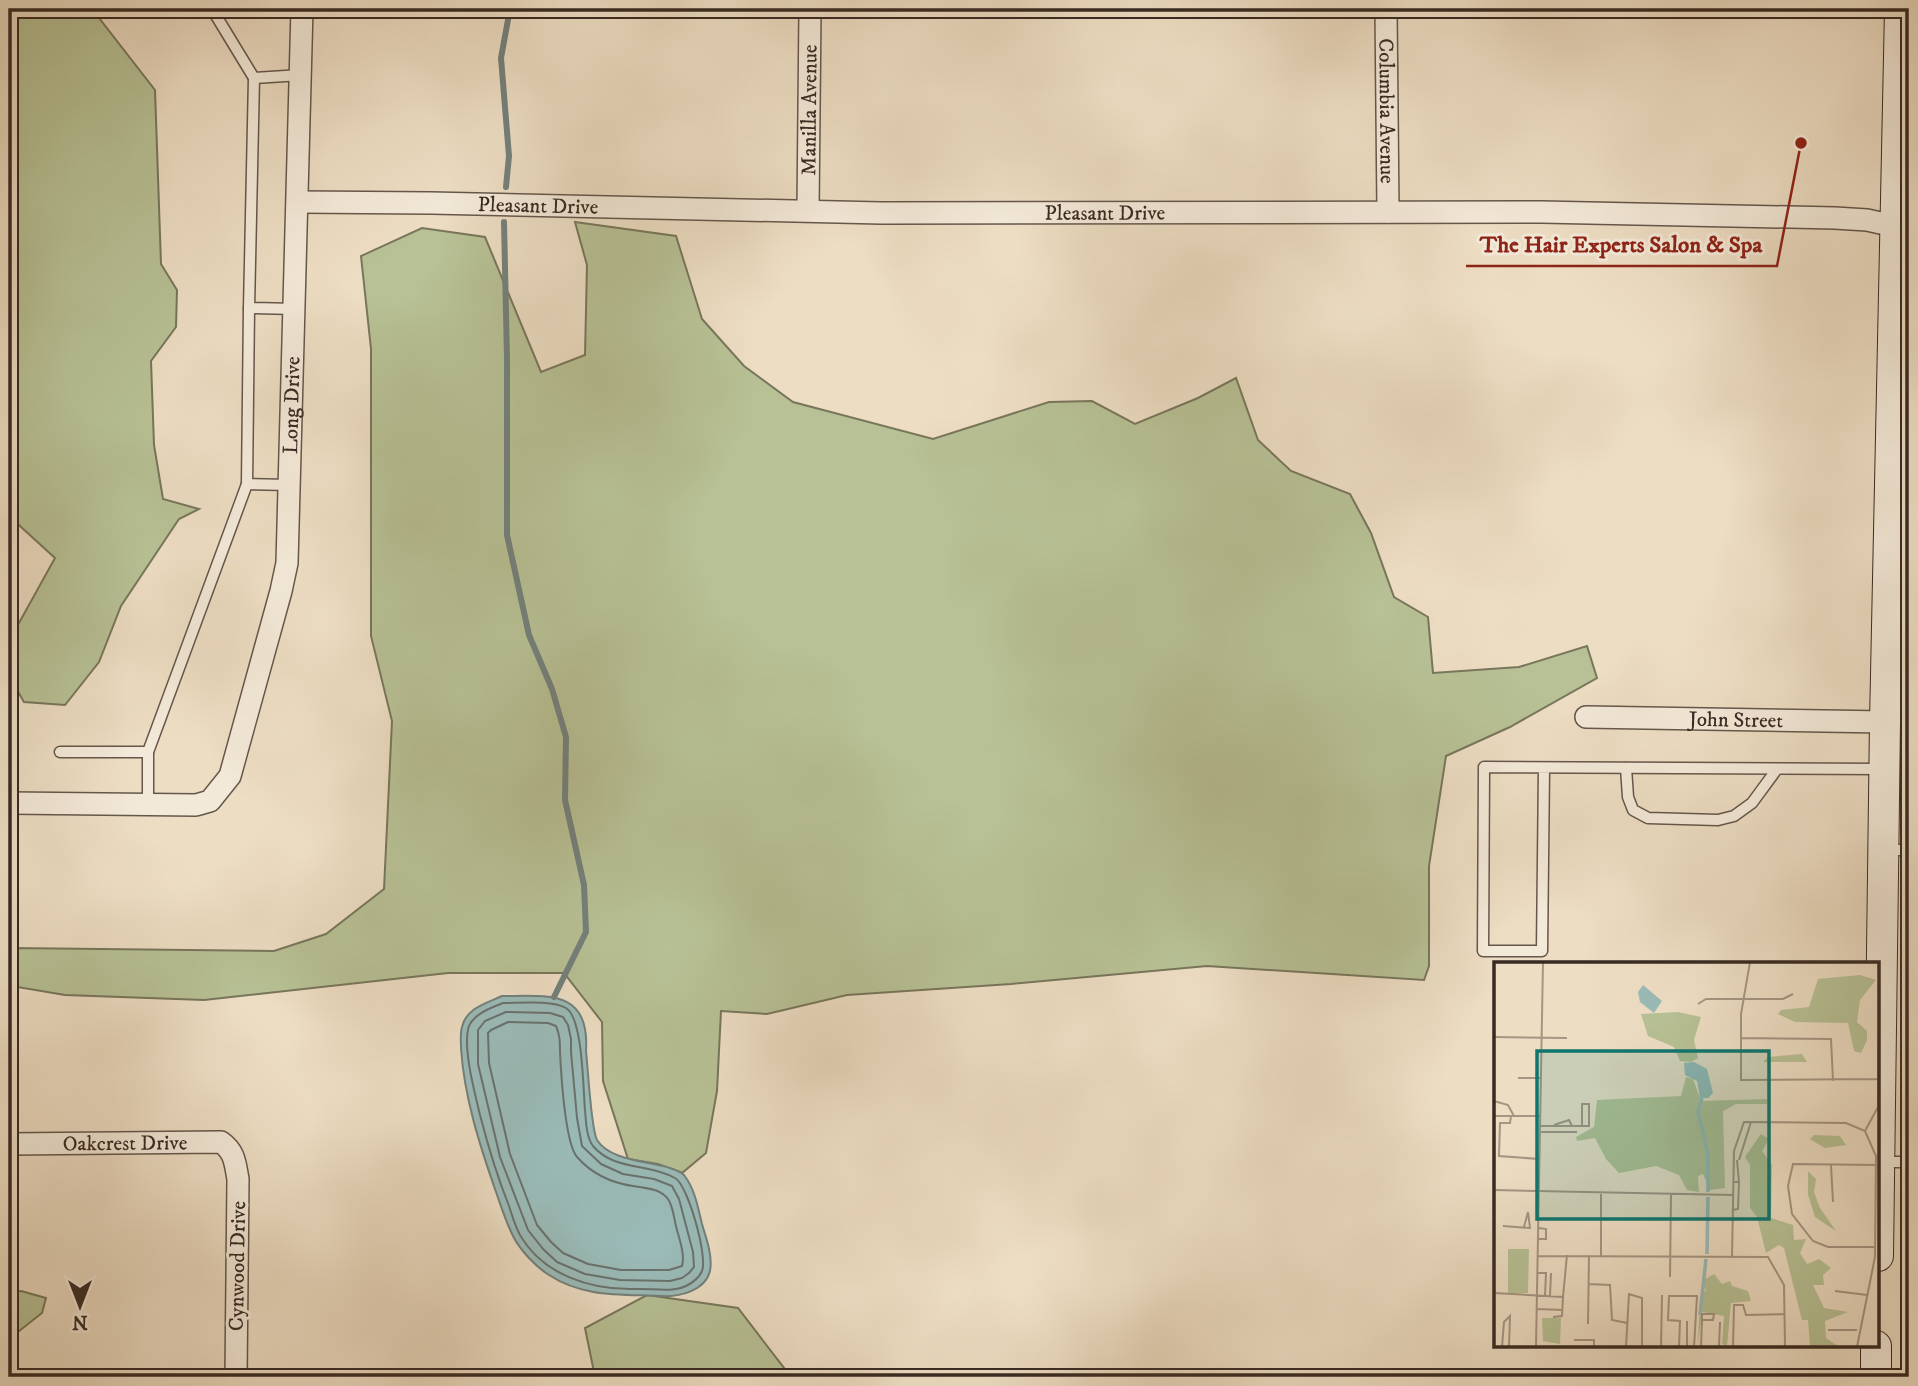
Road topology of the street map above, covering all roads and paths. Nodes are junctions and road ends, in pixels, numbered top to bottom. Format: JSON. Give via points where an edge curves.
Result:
{"nodes":[{"id":1,"x":212,"y":9,"type":"edge"},
{"id":2,"x":302,"y":9,"type":"edge"},
{"id":3,"x":810,"y":9,"type":"edge"},
{"id":4,"x":1385,"y":9,"type":"edge"},
{"id":5,"x":1900,"y":9,"type":"edge"},
{"id":6,"x":301,"y":75,"type":"junction"},
{"id":7,"x":254,"y":78,"type":"junction"},
{"id":8,"x":298,"y":202,"type":"junction"},
{"id":9,"x":808,"y":210,"type":"junction"},
{"id":10,"x":1388,"y":212,"type":"junction"},
{"id":11,"x":1903,"y":227,"type":"edge"},
{"id":12,"x":249,"y":308,"type":"junction"},
{"id":13,"x":295,"y":309,"type":"junction"},
{"id":14,"x":247,"y":484,"type":"junction"},
{"id":15,"x":290,"y":485,"type":"junction"},
{"id":16,"x":1586,"y":717,"type":"dead end"},
{"id":17,"x":1885,"y":722,"type":"junction"},
{"id":18,"x":60,"y":752,"type":"dead end"},
{"id":19,"x":148,"y":752,"type":"junction"},
{"id":20,"x":1544,"y":768,"type":"junction"},
{"id":21,"x":1626,"y":768,"type":"junction"},
{"id":22,"x":1777,"y":769,"type":"junction"},
{"id":23,"x":1885,"y":769,"type":"junction"},
{"id":24,"x":9,"y":803,"type":"edge"},
{"id":25,"x":148,"y":804,"type":"junction"},
{"id":26,"x":1896,"y":850,"type":"edge"},
{"id":27,"x":9,"y":1144,"type":"edge"},
{"id":28,"x":1880,"y":1144,"type":"edge"},
{"id":29,"x":234,"y":1155,"type":"joint"},
{"id":30,"x":1880,"y":1162,"type":"edge"},
{"id":31,"x":1909,"y":1162,"type":"edge"},
{"id":32,"x":1877,"y":1348,"type":"edge"},
{"id":33,"x":236,"y":1377,"type":"edge"},
{"id":34,"x":1876,"y":1377,"type":"edge"}],
"edges":[{"from":1,"to":7,"type":"lane"},
{"from":2,"to":6,"type":"street","name":"Long Drive"},
{"from":3,"to":9,"type":"street","name":"Manilla Avenue"},
{"from":4,"to":10,"type":"street","name":"Columbia Avenue"},
{"from":5,"to":11,"type":"main road"},
{"from":6,"to":7,"type":"lane"},
{"from":6,"to":8,"type":"street","name":"Long Drive"},
{"from":7,"to":12,"type":"lane"},
{"from":8,"to":9,"type":"street","name":"Pleasant Drive"},
{"from":8,"to":13,"type":"street","name":"Long Drive"},
{"from":9,"to":10,"type":"street","name":"Pleasant Drive"},
{"from":10,"to":11,"type":"street","name":"Pleasant Drive","via":[[1835,218]]},
{"from":11,"to":17,"type":"main road"},
{"from":12,"to":13,"type":"lane"},
{"from":12,"to":14,"type":"lane"},
{"from":13,"to":15,"type":"street","name":"Long Drive"},
{"from":14,"to":15,"type":"lane"},
{"from":14,"to":19,"type":"lane"},
{"from":15,"to":25,"type":"street","name":"Long Drive","via":[[287,563],[230,776],[210,801]]},
{"from":16,"to":17,"type":"street","name":"John Street"},
{"from":17,"to":23,"type":"main road"},
{"from":18,"to":19,"type":"lane"},
{"from":19,"to":25,"type":"lane"},
{"from":20,"to":20,"type":"lane","via":[[1484,768],[1483,951],[1542,951]]},
{"from":20,"to":21,"type":"lane"},
{"from":21,"to":22,"type":"lane"},
{"from":21,"to":22,"type":"lane","via":[[1633,810],[1648,818],[1718,820],[1734,816],[1752,803]]},
{"from":22,"to":23,"type":"lane"},
{"from":23,"to":26,"type":"main road"},
{"from":24,"to":25,"type":"street"},
{"from":26,"to":28,"type":"main road"},
{"from":27,"to":29,"type":"street","name":"Oakcrest Drive","via":[[221,1142]]},
{"from":29,"to":33,"type":"street","name":"Cynwood Drive"},
{"from":30,"to":31,"type":"lane"},
{"from":32,"to":34,"type":"main road"}]}
